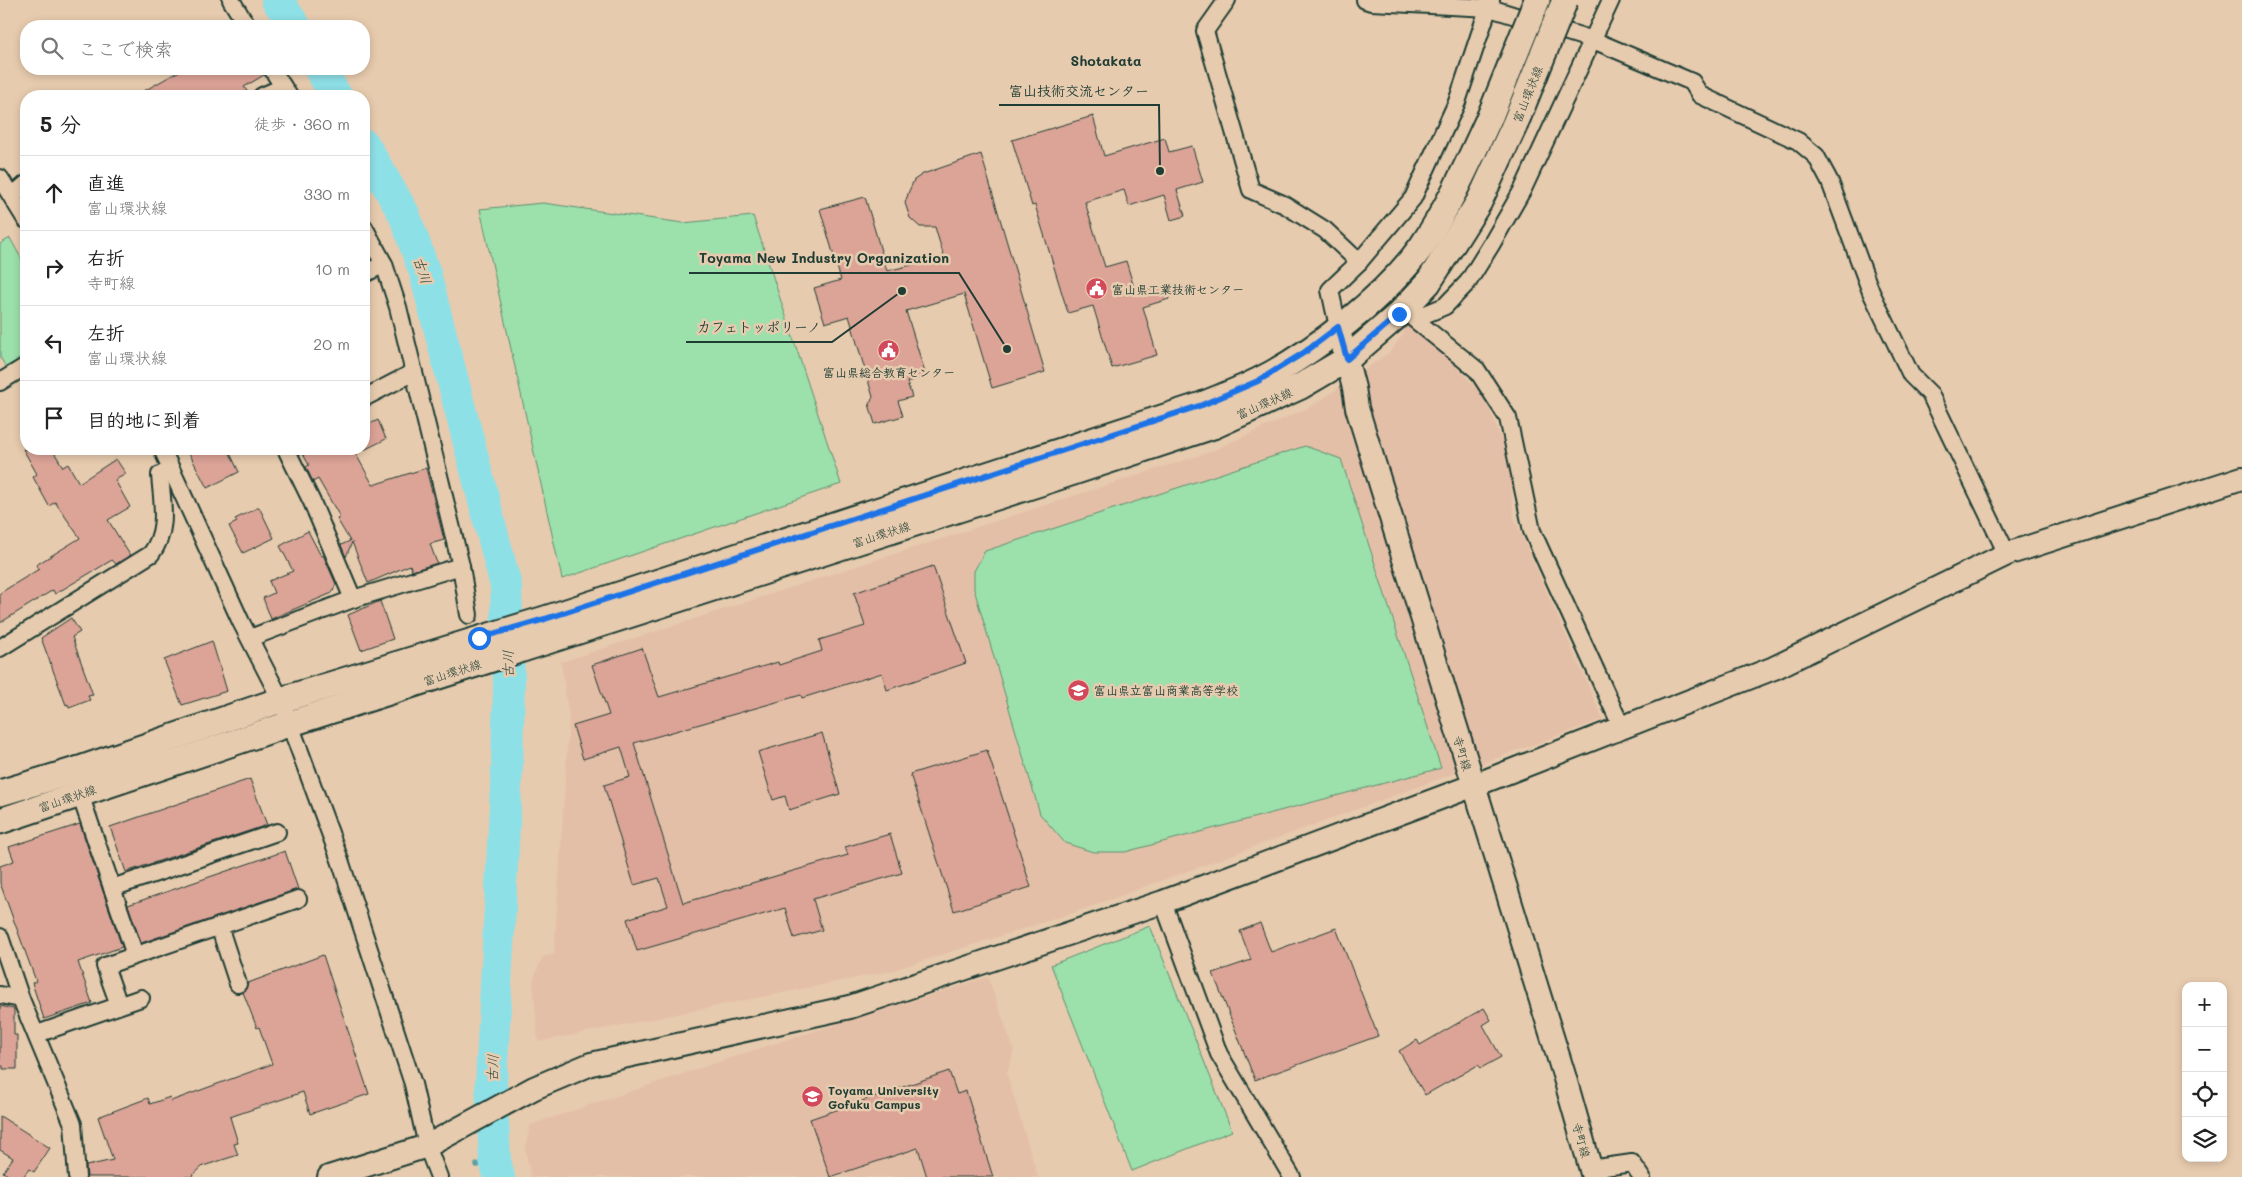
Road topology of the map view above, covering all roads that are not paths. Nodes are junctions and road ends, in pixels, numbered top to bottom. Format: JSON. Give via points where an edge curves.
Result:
{"nodes":[{"id":1,"x":231,"y":0,"type":"edge"},
{"id":2,"x":1227,"y":0,"type":"edge"},
{"id":3,"x":1365,"y":0,"type":"edge"},
{"id":4,"x":1536,"y":0,"type":"edge"},
{"id":5,"x":1565,"y":0,"type":"edge"},
{"id":6,"x":1611,"y":0,"type":"edge"},
{"id":7,"x":1490,"y":4,"type":"edge"},
{"id":8,"x":243,"y":20,"type":"edge"},
{"id":9,"x":1593,"y":40,"type":"junction"},
{"id":10,"x":276,"y":75,"type":"edge"},
{"id":11,"x":285,"y":90,"type":"edge"},
{"id":12,"x":0,"y":178,"type":"edge"},
{"id":13,"x":20,"y":189,"type":"edge"},
{"id":14,"x":12,"y":196,"type":"junction"},
{"id":15,"x":20,"y":210,"type":"edge"},
{"id":16,"x":370,"y":239,"type":"edge"},
{"id":17,"x":1359,"y":262,"type":"junction"},
{"id":18,"x":384,"y":264,"type":"junction"},
{"id":19,"x":370,"y":271,"type":"edge"},
{"id":20,"x":1338,"y":327,"type":"junction"},
{"id":21,"x":1347,"y":359,"type":"junction"},
{"id":22,"x":20,"y":370,"type":"edge"},
{"id":23,"x":414,"y":372,"type":"junction"},
{"id":24,"x":0,"y":382,"type":"edge"},
{"id":25,"x":370,"y":395,"type":"edge"},
{"id":26,"x":165,"y":455,"type":"edge"},
{"id":27,"x":289,"y":455,"type":"edge"},
{"id":28,"x":171,"y":469,"type":"junction"},
{"id":29,"x":2242,"y":478,"type":"edge"},
{"id":30,"x":2007,"y":554,"type":"junction"},
{"id":31,"x":461,"y":566,"type":"junction"},
{"id":32,"x":353,"y":599,"type":"junction"},
{"id":33,"x":469,"y":615,"type":"dead end"},
{"id":34,"x":545,"y":631,"type":"junction"},
{"id":35,"x":250,"y":638,"type":"junction"},
{"id":36,"x":0,"y":648,"type":"edge"},
{"id":37,"x":281,"y":700,"type":"junction"},
{"id":38,"x":289,"y":724,"type":"junction"},
{"id":39,"x":1622,"y":728,"type":"junction"},
{"id":40,"x":1473,"y":786,"type":"junction"},
{"id":41,"x":0,"y":793,"type":"edge"},
{"id":42,"x":80,"y":794,"type":"junction"},
{"id":43,"x":0,"y":821,"type":"edge"},
{"id":44,"x":277,"y":832,"type":"dead end"},
{"id":45,"x":112,"y":888,"type":"junction"},
{"id":46,"x":298,"y":899,"type":"dead end"},
{"id":47,"x":1162,"y":902,"type":"junction"},
{"id":48,"x":219,"y":926,"type":"junction"},
{"id":49,"x":0,"y":938,"type":"edge"},
{"id":50,"x":135,"y":956,"type":"junction"},
{"id":51,"x":238,"y":984,"type":"dead end"},
{"id":52,"x":0,"y":995,"type":"edge"},
{"id":53,"x":141,"y":998,"type":"dead end"},
{"id":54,"x":22,"y":999,"type":"junction"},
{"id":55,"x":119,"y":1005,"type":"junction"},
{"id":56,"x":37,"y":1034,"type":"junction"},
{"id":57,"x":437,"y":1141,"type":"junction"},
{"id":58,"x":1592,"y":1173,"type":"edge"},
{"id":59,"x":77,"y":1177,"type":"edge"},
{"id":60,"x":328,"y":1177,"type":"edge"},
{"id":61,"x":439,"y":1177,"type":"edge"},
{"id":62,"x":1292,"y":1177,"type":"edge"},
{"id":63,"x":1642,"y":1177,"type":"edge"}],
"edges":[{"from":1,"to":8,"type":"street"},
{"from":2,"to":17,"type":"street","via":[[1204,31],[1251,190],[1285,205],[1325,230]]},
{"from":3,"to":7,"type":"street"},
{"from":4,"to":20,"type":"main road","name":"富山環状線","bridge":true,"via":[[1491,114],[1456,190],[1421,246],[1375,298]]},
{"from":5,"to":21,"type":"main road","name":"富山環状線","bridge":true,"via":[[1515,124],[1479,202],[1428,283],[1399,314]]},
{"from":6,"to":9,"type":"street"},
{"from":7,"to":9,"type":"street"},
{"from":7,"to":17,"type":"street","via":[[1458,102],[1413,198]]},
{"from":9,"to":30,"type":"street","via":[[1692,82],[1700,95],[1798,141],[1816,156],[1830,182],[1871,292],[1910,375],[1930,394]]},
{"from":9,"to":39,"type":"street","via":[[1523,189],[1468,282],[1445,306],[1414,319],[1476,370],[1508,418],[1532,531]]},
{"from":10,"to":11,"type":"street"},
{"from":12,"to":14,"type":"street"},
{"from":13,"to":14,"type":"street"},
{"from":14,"to":15,"type":"street"},
{"from":16,"to":18,"type":"street"},
{"from":17,"to":20,"type":"street","via":[[1330,290]]},
{"from":18,"to":19,"type":"street"},
{"from":18,"to":23,"type":"street"},
{"from":20,"to":21,"type":"street","name":"寺町線"},
{"from":20,"to":34,"type":"main road","name":"富山環状線","via":[[1258,381],[1202,405]]},
{"from":21,"to":34,"type":"main road","name":"富山環状線","via":[[1302,386],[1212,426]]},
{"from":21,"to":40,"type":"street","name":"寺町線","via":[[1357,408]]},
{"from":22,"to":24,"type":"street"},
{"from":23,"to":25,"type":"street"},
{"from":23,"to":31,"type":"street"},
{"from":26,"to":28,"type":"street"},
{"from":27,"to":32,"type":"street"},
{"from":28,"to":35,"type":"street"},
{"from":28,"to":36,"type":"street","via":[[160,475],[164,526],[151,554]]},
{"from":29,"to":30,"type":"street"},
{"from":30,"to":39,"type":"street","via":[[1774,668]]},
{"from":31,"to":32,"type":"street"},
{"from":31,"to":33,"type":"street"},
{"from":32,"to":35,"type":"street"},
{"from":34,"to":37,"type":"main road","name":"富山環状線","via":[[479,638]]},
{"from":34,"to":38,"type":"main road","name":"富山環状線","via":[[479,664]]},
{"from":35,"to":37,"type":"street"},
{"from":37,"to":38,"type":"street"},
{"from":37,"to":41,"type":"main road","name":"富山環状線"},
{"from":38,"to":42,"type":"main road","name":"富山環状線"},
{"from":38,"to":57,"type":"street","via":[[340,860],[413,1084]]},
{"from":39,"to":40,"type":"street"},
{"from":40,"to":47,"type":"street"},
{"from":40,"to":58,"type":"street","name":"寺町線"},
{"from":42,"to":43,"type":"main road","name":"富山環状線"},
{"from":42,"to":45,"type":"street"},
{"from":44,"to":45,"type":"street"},
{"from":45,"to":50,"type":"street"},
{"from":46,"to":48,"type":"street"},
{"from":47,"to":57,"type":"street","via":[[850,1008],[591,1064],[534,1088]]},
{"from":47,"to":62,"type":"street","via":[[1219,1054]]},
{"from":48,"to":50,"type":"street"},
{"from":48,"to":51,"type":"street"},
{"from":49,"to":54,"type":"street"},
{"from":50,"to":55,"type":"street","via":[[105,966]]},
{"from":52,"to":54,"type":"street"},
{"from":53,"to":55,"type":"street"},
{"from":54,"to":56,"type":"street"},
{"from":55,"to":56,"type":"street"},
{"from":56,"to":59,"type":"street","via":[[73,1124]]},
{"from":57,"to":60,"type":"street"},
{"from":57,"to":61,"type":"street"},
{"from":58,"to":63,"type":"street","via":[[1632,1163]]}]}
